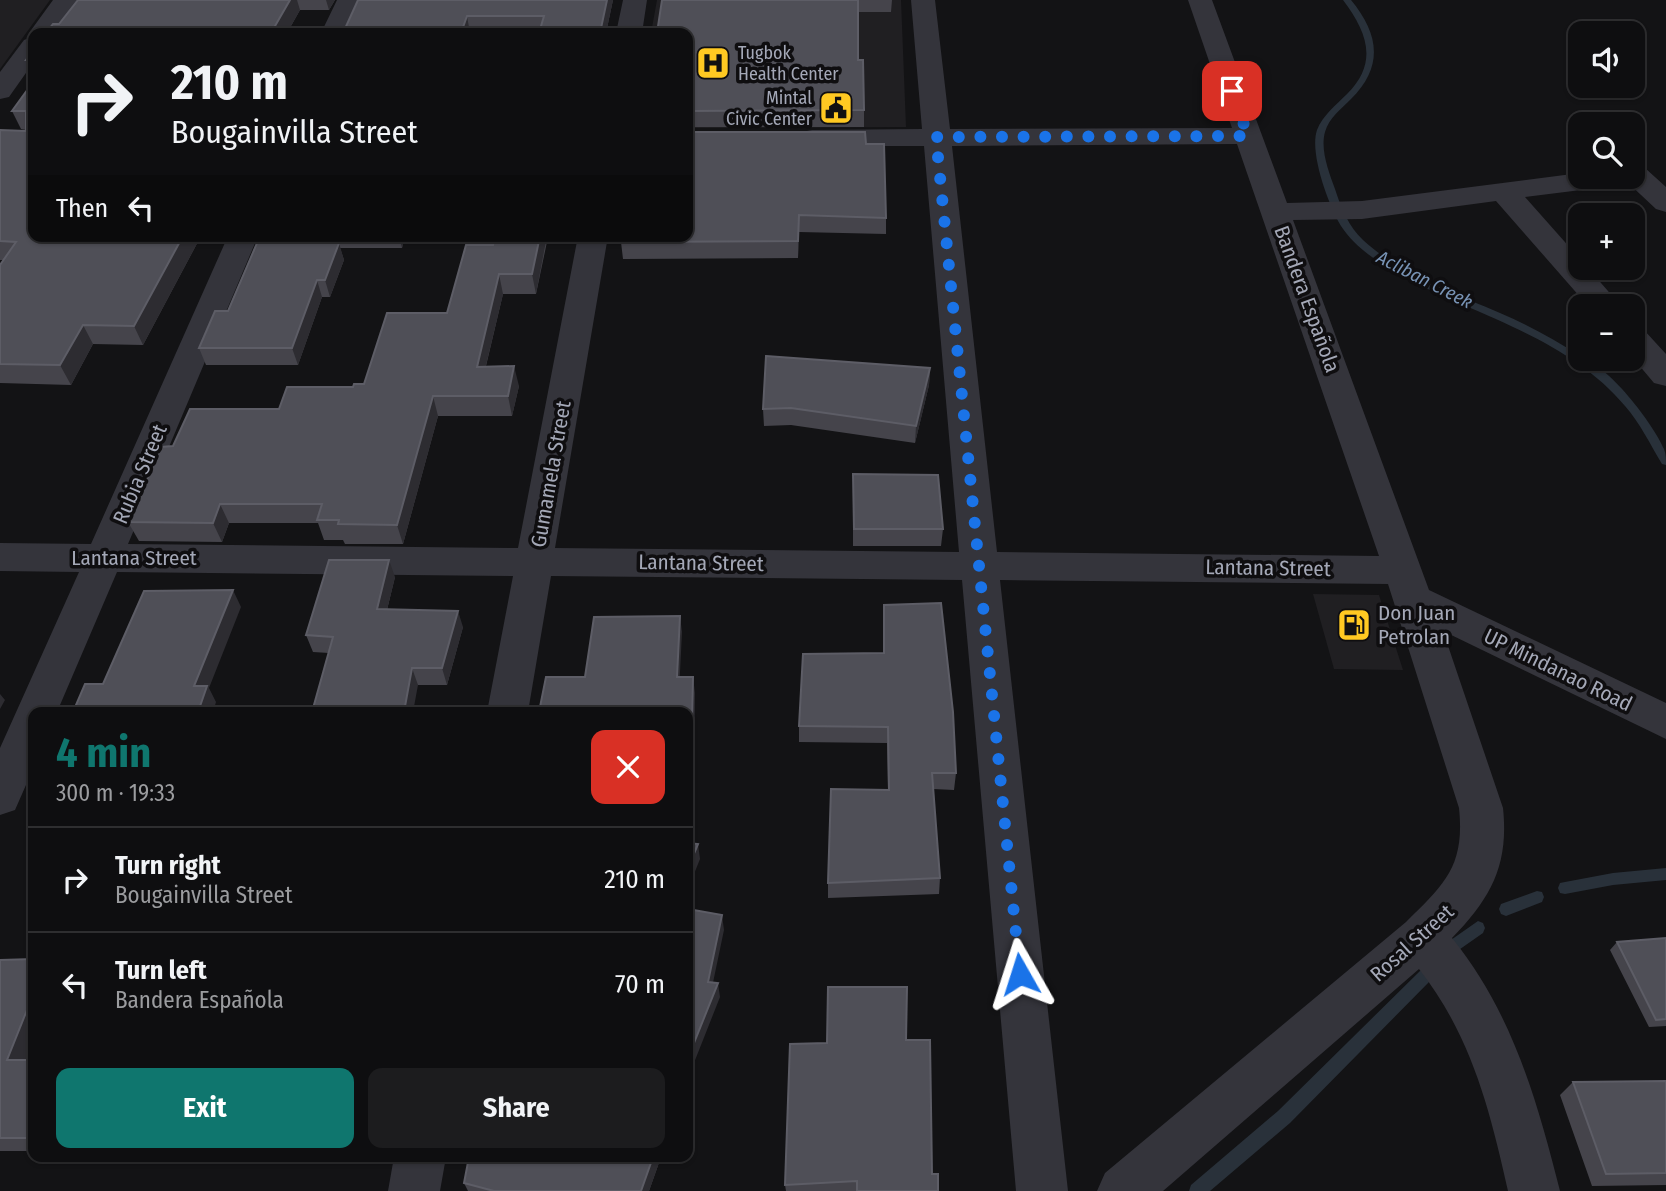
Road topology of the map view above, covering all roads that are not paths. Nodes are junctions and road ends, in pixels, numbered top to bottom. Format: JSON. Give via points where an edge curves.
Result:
{"nodes":[{"id":1,"x":66,"y":0,"type":"edge"},
{"id":2,"x":349,"y":0,"type":"edge"},
{"id":3,"x":635,"y":0,"type":"edge"},
{"id":4,"x":923,"y":0,"type":"edge"},
{"id":5,"x":1200,"y":0,"type":"edge"},
{"id":6,"x":46,"y":28,"type":"edge"},
{"id":7,"x":336,"y":28,"type":"edge"},
{"id":8,"x":630,"y":28,"type":"edge"},
{"id":9,"x":28,"y":46,"type":"edge"},
{"id":10,"x":28,"y":52,"type":"edge"},
{"id":11,"x":0,"y":54,"type":"edge"},
{"id":12,"x":0,"y":91,"type":"edge"},
{"id":13,"x":1248,"y":136,"type":"junction"},
{"id":14,"x":936,"y":137,"type":"junction"},
{"id":15,"x":784,"y":138,"type":"edge"},
{"id":16,"x":1666,"y":170,"type":"edge"},
{"id":17,"x":1645,"y":173,"type":"edge"},
{"id":18,"x":1568,"y":183,"type":"edge"},
{"id":19,"x":1645,"y":188,"type":"edge"},
{"id":20,"x":1503,"y":191,"type":"junction"},
{"id":21,"x":1666,"y":204,"type":"edge"},
{"id":22,"x":1276,"y":212,"type":"junction"},
{"id":23,"x":240,"y":242,"type":"edge"},
{"id":24,"x":592,"y":242,"type":"edge"},
{"id":25,"x":1594,"y":294,"type":"edge"},
{"id":26,"x":1645,"y":351,"type":"edge"},
{"id":27,"x":1666,"y":375,"type":"edge"},
{"id":28,"x":0,"y":557,"type":"edge"},
{"id":29,"x":104,"y":557,"type":"junction"},
{"id":30,"x":536,"y":561,"type":"junction"},
{"id":31,"x":979,"y":566,"type":"junction"},
{"id":32,"x":1408,"y":584,"type":"junction"},
{"id":33,"x":39,"y":707,"type":"edge"},
{"id":34,"x":508,"y":707,"type":"edge"},
{"id":35,"x":1666,"y":722,"type":"edge"},
{"id":36,"x":28,"y":732,"type":"edge"},
{"id":37,"x":0,"y":797,"type":"edge"},
{"id":38,"x":1422,"y":937,"type":"junction"},
{"id":39,"x":419,"y":1162,"type":"edge"},
{"id":40,"x":414,"y":1191,"type":"edge"},
{"id":41,"x":1042,"y":1191,"type":"edge"},
{"id":42,"x":1123,"y":1191,"type":"edge"},
{"id":43,"x":1534,"y":1191,"type":"edge"}],
"edges":[{"from":1,"to":6,"type":"street"},
{"from":2,"to":7,"type":"street"},
{"from":3,"to":8,"type":"street"},
{"from":4,"to":14,"type":"street"},
{"from":5,"to":13,"type":"street","name":"Bandera Española"},
{"from":9,"to":11,"type":"street"},
{"from":10,"to":12,"type":"street"},
{"from":13,"to":14,"type":"street"},
{"from":13,"to":22,"type":"street","name":"Bandera Española"},
{"from":14,"to":15,"type":"street"},
{"from":14,"to":31,"type":"street"},
{"from":16,"to":17,"type":"street"},
{"from":18,"to":20,"type":"street"},
{"from":19,"to":21,"type":"street"},
{"from":20,"to":22,"type":"street","via":[[1363,210]]},
{"from":20,"to":25,"type":"street"},
{"from":22,"to":32,"type":"street","name":"Bandera Española"},
{"from":23,"to":29,"type":"street","name":"Rubia Street"},
{"from":24,"to":30,"type":"street","name":"Gumamela Street"},
{"from":26,"to":27,"type":"street"},
{"from":28,"to":29,"type":"street","name":"Lantana Street"},
{"from":29,"to":30,"type":"street","name":"Lantana Street"},
{"from":29,"to":33,"type":"street","name":"Rubia Street"},
{"from":30,"to":31,"type":"street","name":"Lantana Street"},
{"from":30,"to":34,"type":"street","name":"Gumamela Street"},
{"from":31,"to":32,"type":"street","name":"Lantana Street"},
{"from":31,"to":41,"type":"street"},
{"from":32,"to":35,"type":"street","name":"UP Mindanao Road"},
{"from":32,"to":38,"type":"street","name":"Rosal Street","via":[[1472,776],[1484,837],[1475,875],[1457,902]]},
{"from":36,"to":37,"type":"street"},
{"from":38,"to":42,"type":"street","name":"Rosal Street"},
{"from":38,"to":43,"type":"street","via":[[1465,994],[1498,1061]]},
{"from":39,"to":40,"type":"street"}]}
